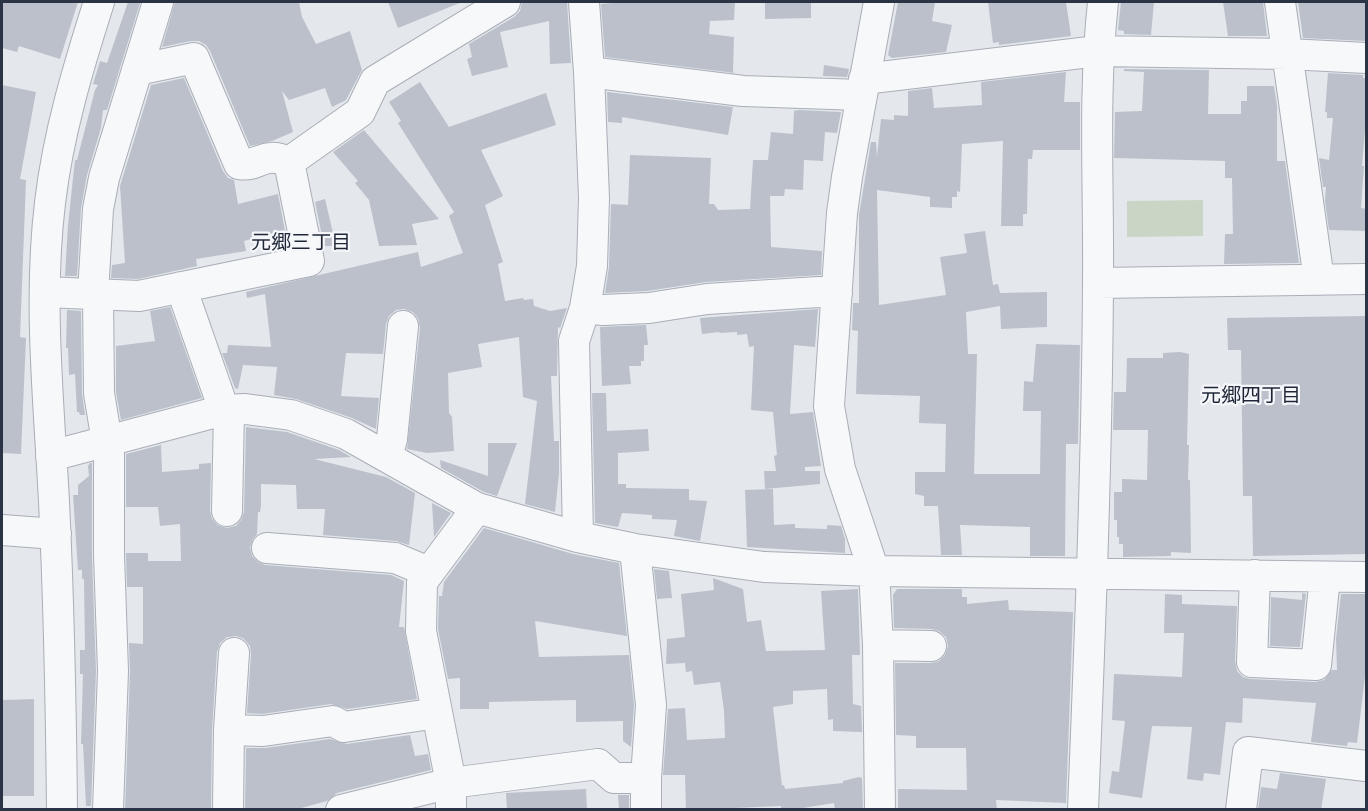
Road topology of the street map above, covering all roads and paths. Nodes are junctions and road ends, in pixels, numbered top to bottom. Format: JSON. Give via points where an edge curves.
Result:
{"nodes":[{"id":1,"x":99,"y":2,"type":"edge"},
{"id":2,"x":158,"y":2,"type":"edge"},
{"id":3,"x":505,"y":2,"type":"edge"},
{"id":4,"x":584,"y":2,"type":"edge"},
{"id":5,"x":879,"y":2,"type":"edge"},
{"id":6,"x":1103,"y":2,"type":"edge"},
{"id":7,"x":1280,"y":2,"type":"edge"},
{"id":8,"x":1098,"y":51,"type":"junction"},
{"id":9,"x":1288,"y":54,"type":"junction"},
{"id":10,"x":1366,"y":58,"type":"edge"},
{"id":11,"x":137,"y":70,"type":"junction"},
{"id":12,"x":589,"y":72,"type":"junction"},
{"id":13,"x":863,"y":87,"type":"junction"},
{"id":14,"x":289,"y":162,"type":"junction"},
{"id":15,"x":1366,"y":279,"type":"edge"},
{"id":16,"x":1320,"y":280,"type":"junction"},
{"id":17,"x":1098,"y":283,"type":"junction"},
{"id":18,"x":181,"y":287,"type":"junction"},
{"id":19,"x":45,"y":292,"type":"junction"},
{"id":20,"x":837,"y":293,"type":"junction"},
{"id":21,"x":96,"y":294,"type":"junction"},
{"id":22,"x":585,"y":308,"type":"junction"},
{"id":23,"x":403,"y":326,"type":"dead end"},
{"id":24,"x":226,"y":410,"type":"junction"},
{"id":25,"x":108,"y":441,"type":"junction"},
{"id":26,"x":51,"y":456,"type":"junction"},
{"id":27,"x":387,"y":457,"type":"junction"},
{"id":28,"x":477,"y":508,"type":"junction"},
{"id":29,"x":227,"y":511,"type":"dead end"},
{"id":30,"x":2,"y":530,"type":"edge"},
{"id":31,"x":56,"y":534,"type":"junction"},
{"id":32,"x":578,"y":537,"type":"junction"},
{"id":33,"x":267,"y":548,"type":"dead end"},
{"id":34,"x":635,"y":549,"type":"junction"},
{"id":35,"x":874,"y":571,"type":"junction"},
{"id":36,"x":429,"y":572,"type":"junction"},
{"id":37,"x":1092,"y":574,"type":"junction"},
{"id":38,"x":1255,"y":575,"type":"junction"},
{"id":39,"x":1325,"y":576,"type":"junction"},
{"id":40,"x":1366,"y":577,"type":"edge"},
{"id":41,"x":878,"y":645,"type":"junction"},
{"id":42,"x":931,"y":646,"type":"dead end"},
{"id":43,"x":234,"y":653,"type":"dead end"},
{"id":44,"x":437,"y":713,"type":"junction"},
{"id":45,"x":229,"y":730,"type":"junction"},
{"id":46,"x":1366,"y":766,"type":"edge"},
{"id":47,"x":646,"y":778,"type":"junction"},
{"id":48,"x":451,"y":796,"type":"edge"},
{"id":49,"x":62,"y":810,"type":"edge"},
{"id":50,"x":108,"y":810,"type":"edge"},
{"id":51,"x":228,"y":810,"type":"edge"},
{"id":52,"x":341,"y":810,"type":"edge"},
{"id":53,"x":646,"y":810,"type":"edge"},
{"id":54,"x":880,"y":810,"type":"edge"},
{"id":55,"x":1083,"y":810,"type":"edge"},
{"id":56,"x":1241,"y":810,"type":"edge"}],
"edges":[{"from":1,"to":19,"type":"street","via":[[72,85],[56,156],[49,205]]},
{"from":2,"to":11,"type":"street"},
{"from":3,"to":14,"type":"street","via":[[375,81],[360,112]]},
{"from":4,"to":12,"type":"street"},
{"from":5,"to":13,"type":"street"},
{"from":6,"to":8,"type":"street"},
{"from":7,"to":9,"type":"street"},
{"from":8,"to":9,"type":"street"},
{"from":8,"to":13,"type":"street"},
{"from":8,"to":17,"type":"street"},
{"from":9,"to":10,"type":"street"},
{"from":9,"to":16,"type":"street"},
{"from":11,"to":14,"type":"street","via":[[194,58],[239,164],[277,156]]},
{"from":11,"to":21,"type":"street","via":[[98,209]]},
{"from":12,"to":13,"type":"street","via":[[743,91]]},
{"from":12,"to":22,"type":"street","via":[[594,198],[592,266]]},
{"from":13,"to":20,"type":"street","via":[[842,213]]},
{"from":14,"to":18,"type":"street","via":[[309,261]]},
{"from":15,"to":16,"type":"street"},
{"from":16,"to":17,"type":"street"},
{"from":17,"to":37,"type":"street"},
{"from":18,"to":21,"type":"street","via":[[139,296]]},
{"from":18,"to":24,"type":"street"},
{"from":19,"to":21,"type":"street"},
{"from":19,"to":26,"type":"street"},
{"from":20,"to":22,"type":"street","via":[[719,298],[649,308]]},
{"from":20,"to":35,"type":"street","via":[[829,406],[840,469]]},
{"from":21,"to":25,"type":"street","via":[[99,393]]},
{"from":22,"to":32,"type":"street","via":[[574,341]]},
{"from":23,"to":27,"type":"street"},
{"from":24,"to":25,"type":"street"},
{"from":24,"to":27,"type":"street","via":[[291,415],[346,434]]},
{"from":24,"to":29,"type":"street"},
{"from":25,"to":26,"type":"street"},
{"from":25,"to":50,"type":"street","via":[[113,671]]},
{"from":26,"to":31,"type":"street"},
{"from":27,"to":28,"type":"street"},
{"from":28,"to":32,"type":"street"},
{"from":28,"to":36,"type":"street"},
{"from":30,"to":31,"type":"street"},
{"from":31,"to":49,"type":"street"},
{"from":32,"to":34,"type":"street"},
{"from":33,"to":36,"type":"street","via":[[395,558]]},
{"from":34,"to":35,"type":"street","via":[[764,567]]},
{"from":34,"to":47,"type":"street","via":[[651,705]]},
{"from":35,"to":37,"type":"street"},
{"from":35,"to":41,"type":"street"},
{"from":36,"to":44,"type":"street","via":[[422,582],[421,631]]},
{"from":37,"to":38,"type":"street"},
{"from":37,"to":55,"type":"street"},
{"from":38,"to":39,"type":"street"},
{"from":38,"to":39,"type":"street","via":[[1252,662],[1316,665]]},
{"from":39,"to":40,"type":"street"},
{"from":41,"to":42,"type":"street"},
{"from":41,"to":54,"type":"street"},
{"from":43,"to":45,"type":"street"},
{"from":44,"to":45,"type":"street","via":[[344,727],[333,721],[263,731]]},
{"from":44,"to":48,"type":"street"},
{"from":45,"to":51,"type":"street"},
{"from":46,"to":56,"type":"street","via":[[1248,752]]},
{"from":47,"to":48,"type":"street","via":[[614,778],[598,764]]},
{"from":47,"to":53,"type":"street"},
{"from":48,"to":52,"type":"street"}]}
